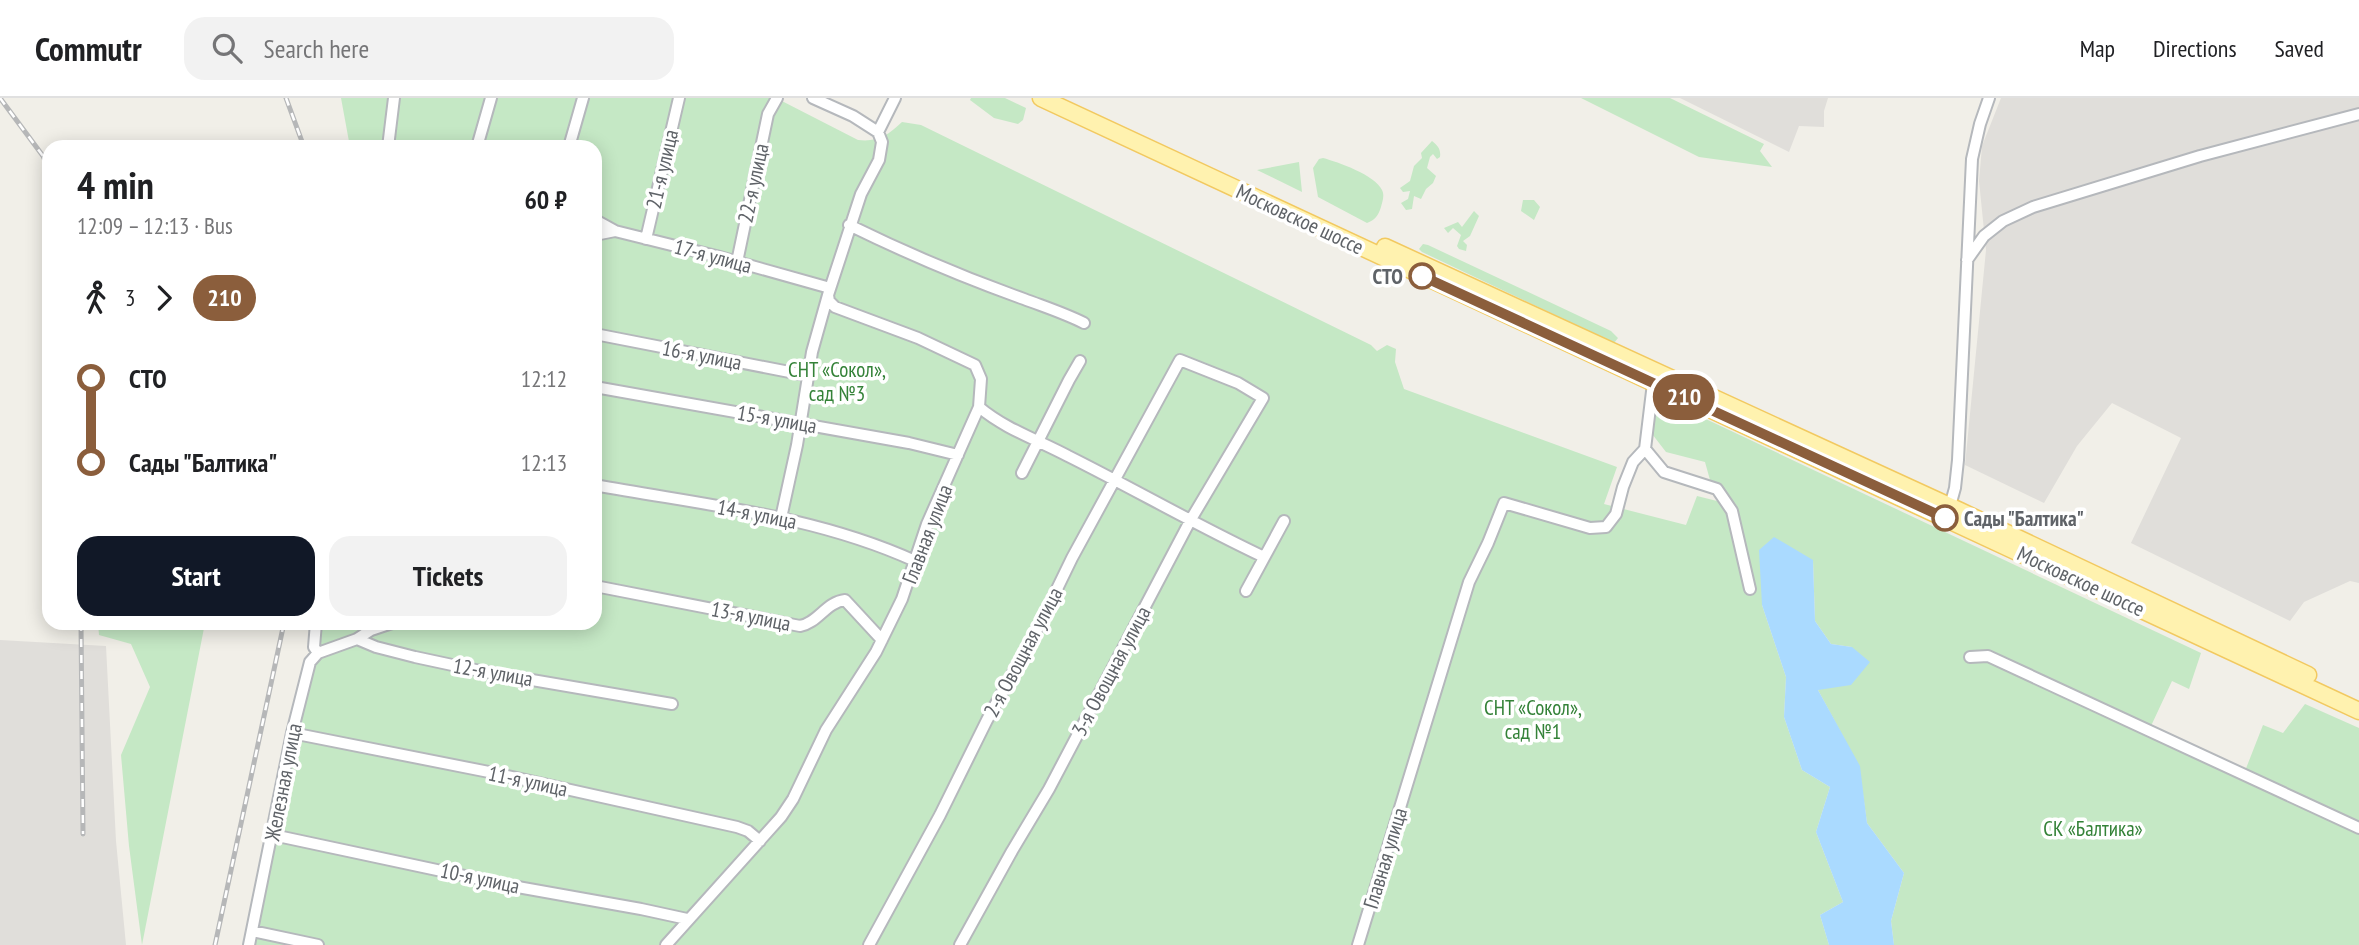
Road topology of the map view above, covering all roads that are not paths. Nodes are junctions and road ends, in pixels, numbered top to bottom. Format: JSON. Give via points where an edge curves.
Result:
{"nodes":[{"id":1,"x":394,"y":98,"type":"edge"},
{"id":2,"x":491,"y":98,"type":"edge"},
{"id":3,"x":583,"y":98,"type":"edge"},
{"id":4,"x":679,"y":98,"type":"edge"},
{"id":5,"x":813,"y":98,"type":"edge"},
{"id":6,"x":895,"y":98,"type":"edge"},
{"id":7,"x":1066,"y":98,"type":"edge"},
{"id":8,"x":1989,"y":98,"type":"edge"},
{"id":9,"x":1043,"y":99,"type":"edge"},
{"id":10,"x":774,"y":102,"type":"edge"},
{"id":11,"x":2359,"y":114,"type":"edge"},
{"id":12,"x":878,"y":132,"type":"junction"},
{"id":13,"x":389,"y":140,"type":"edge"},
{"id":14,"x":479,"y":140,"type":"edge"},
{"id":15,"x":571,"y":140,"type":"edge"},
{"id":16,"x":602,"y":224,"type":"edge"},
{"id":17,"x":849,"y":225,"type":"junction"},
{"id":18,"x":615,"y":231,"type":"junction"},
{"id":19,"x":602,"y":234,"type":"edge"},
{"id":20,"x":646,"y":239,"type":"junction"},
{"id":21,"x":1967,"y":260,"type":"junction"},
{"id":22,"x":737,"y":262,"type":"junction"},
{"id":23,"x":829,"y":292,"type":"junction"},
{"id":24,"x":1084,"y":323,"type":"dead end"},
{"id":25,"x":602,"y":335,"type":"edge"},
{"id":26,"x":1180,"y":360,"type":"joint"},
{"id":27,"x":1080,"y":361,"type":"dead end"},
{"id":28,"x":810,"y":376,"type":"junction"},
{"id":29,"x":1653,"y":383,"type":"junction"},
{"id":30,"x":602,"y":388,"type":"edge"},
{"id":31,"x":979,"y":408,"type":"junction"},
{"id":32,"x":801,"y":423,"type":"junction"},
{"id":33,"x":1038,"y":441,"type":"junction"},
{"id":34,"x":1645,"y":449,"type":"junction"},
{"id":35,"x":958,"y":455,"type":"junction"},
{"id":36,"x":1022,"y":473,"type":"dead end"},
{"id":37,"x":1114,"y":481,"type":"junction"},
{"id":38,"x":602,"y":486,"type":"edge"},
{"id":39,"x":1947,"y":512,"type":"junction"},
{"id":40,"x":781,"y":517,"type":"junction"},
{"id":41,"x":1284,"y":520,"type":"dead end"},
{"id":42,"x":1189,"y":521,"type":"junction"},
{"id":43,"x":1264,"y":557,"type":"junction"},
{"id":44,"x":915,"y":561,"type":"junction"},
{"id":45,"x":602,"y":587,"type":"edge"},
{"id":46,"x":1749,"y":589,"type":"dead end"},
{"id":47,"x":1246,"y":591,"type":"dead end"},
{"id":48,"x":315,"y":630,"type":"edge"},
{"id":49,"x":371,"y":630,"type":"edge"},
{"id":50,"x":357,"y":639,"type":"junction"},
{"id":51,"x":882,"y":640,"type":"junction"},
{"id":52,"x":318,"y":653,"type":"junction"},
{"id":53,"x":1969,"y":657,"type":"dead end"},
{"id":54,"x":2359,"y":699,"type":"edge"},
{"id":55,"x":672,"y":704,"type":"dead end"},
{"id":56,"x":2359,"y":711,"type":"edge"},
{"id":57,"x":292,"y":733,"type":"junction"},
{"id":58,"x":2359,"y":828,"type":"edge"},
{"id":59,"x":273,"y":835,"type":"junction"},
{"id":60,"x":760,"y":841,"type":"junction"},
{"id":61,"x":687,"y":919,"type":"junction"},
{"id":62,"x":252,"y":931,"type":"junction"},
{"id":63,"x":249,"y":945,"type":"edge"},
{"id":64,"x":318,"y":945,"type":"edge"},
{"id":65,"x":666,"y":945,"type":"edge"},
{"id":66,"x":869,"y":945,"type":"edge"},
{"id":67,"x":960,"y":945,"type":"edge"},
{"id":68,"x":1358,"y":945,"type":"edge"}],
"edges":[{"from":1,"to":13,"type":"street"},
{"from":2,"to":14,"type":"street"},
{"from":3,"to":15,"type":"street"},
{"from":4,"to":20,"type":"street","name":"21-я улица"},
{"from":5,"to":12,"type":"street"},
{"from":6,"to":12,"type":"street"},
{"from":7,"to":39,"type":"main road","name":"Московское шоссе"},
{"from":8,"to":21,"type":"street","via":[[1972,159]]},
{"from":9,"to":29,"type":"main road","name":"Московское шоссе"},
{"from":10,"to":22,"type":"street","name":"22-я улица"},
{"from":11,"to":21,"type":"street","via":[[2033,207],[1984,236]]},
{"from":12,"to":17,"type":"street","via":[[882,142],[879,160]]},
{"from":16,"to":18,"type":"street"},
{"from":17,"to":23,"type":"street"},
{"from":17,"to":24,"type":"street","via":[[890,246]]},
{"from":18,"to":19,"type":"street","name":"17-я улица"},
{"from":18,"to":20,"type":"street","name":"17-я улица"},
{"from":20,"to":22,"type":"street","name":"17-я улица"},
{"from":21,"to":39,"type":"street","via":[[1958,460]]},
{"from":22,"to":23,"type":"street","name":"17-я улица"},
{"from":23,"to":28,"type":"street"},
{"from":23,"to":31,"type":"street","name":"Главная улица","via":[[835,307],[975,365],[981,379]]},
{"from":25,"to":28,"type":"street","name":"16-я улица"},
{"from":26,"to":37,"type":"street","name":"2-я Овощная улица"},
{"from":26,"to":42,"type":"street","name":"3-я Овощная улица","via":[[1263,398]]},
{"from":27,"to":33,"type":"street"},
{"from":28,"to":32,"type":"street"},
{"from":29,"to":34,"type":"street","name":"Главная улица"},
{"from":29,"to":39,"type":"main road","name":"Московское шоссе"},
{"from":30,"to":32,"type":"street","name":"15-я улица"},
{"from":31,"to":33,"type":"street"},
{"from":31,"to":35,"type":"street","name":"Главная улица"},
{"from":32,"to":35,"type":"street","name":"15-я улица"},
{"from":32,"to":40,"type":"street"},
{"from":33,"to":36,"type":"street"},
{"from":33,"to":37,"type":"street"},
{"from":34,"to":46,"type":"street","via":[[1664,472],[1717,489],[1732,511]]},
{"from":34,"to":68,"type":"street","name":"Главная улица","via":[[1633,462],[1616,514],[1606,527],[1590,528],[1504,503],[1469,582]]},
{"from":35,"to":44,"type":"street","name":"Главная улица"},
{"from":37,"to":42,"type":"street"},
{"from":37,"to":66,"type":"street","name":"2-я Овощная улица"},
{"from":38,"to":40,"type":"street","name":"14-я улица"},
{"from":39,"to":54,"type":"main road","name":"Московское шоссе"},
{"from":39,"to":56,"type":"main road","name":"Московское шоссе"},
{"from":40,"to":44,"type":"street","name":"14-я улица","via":[[877,544]]},
{"from":41,"to":43,"type":"street"},
{"from":42,"to":43,"type":"street"},
{"from":42,"to":67,"type":"street","name":"3-я Овощная улица","via":[[1049,789]]},
{"from":43,"to":47,"type":"street"},
{"from":44,"to":51,"type":"street","name":"Главная улица"},
{"from":45,"to":51,"type":"street","name":"13-я улица","via":[[800,626],[845,600]]},
{"from":48,"to":52,"type":"street","name":"Железная улица"},
{"from":49,"to":50,"type":"street"},
{"from":50,"to":52,"type":"street"},
{"from":50,"to":55,"type":"street","name":"12-я улица","via":[[462,667]]},
{"from":51,"to":60,"type":"street","name":"Главная улица","via":[[826,730],[793,799]]},
{"from":52,"to":57,"type":"street","name":"Железная улица","via":[[310,662]]},
{"from":53,"to":58,"type":"street","via":[[1988,656]]},
{"from":57,"to":59,"type":"street","name":"Железная улица"},
{"from":57,"to":60,"type":"street","name":"11-я улица","via":[[665,810],[748,831]]},
{"from":59,"to":61,"type":"street","name":"10-я улица"},
{"from":59,"to":62,"type":"street","name":"Железная улица"},
{"from":60,"to":61,"type":"street","name":"Главная улица"},
{"from":61,"to":65,"type":"street","name":"Главная улица"},
{"from":62,"to":63,"type":"street","name":"Железная улица"},
{"from":62,"to":64,"type":"street"}]}
